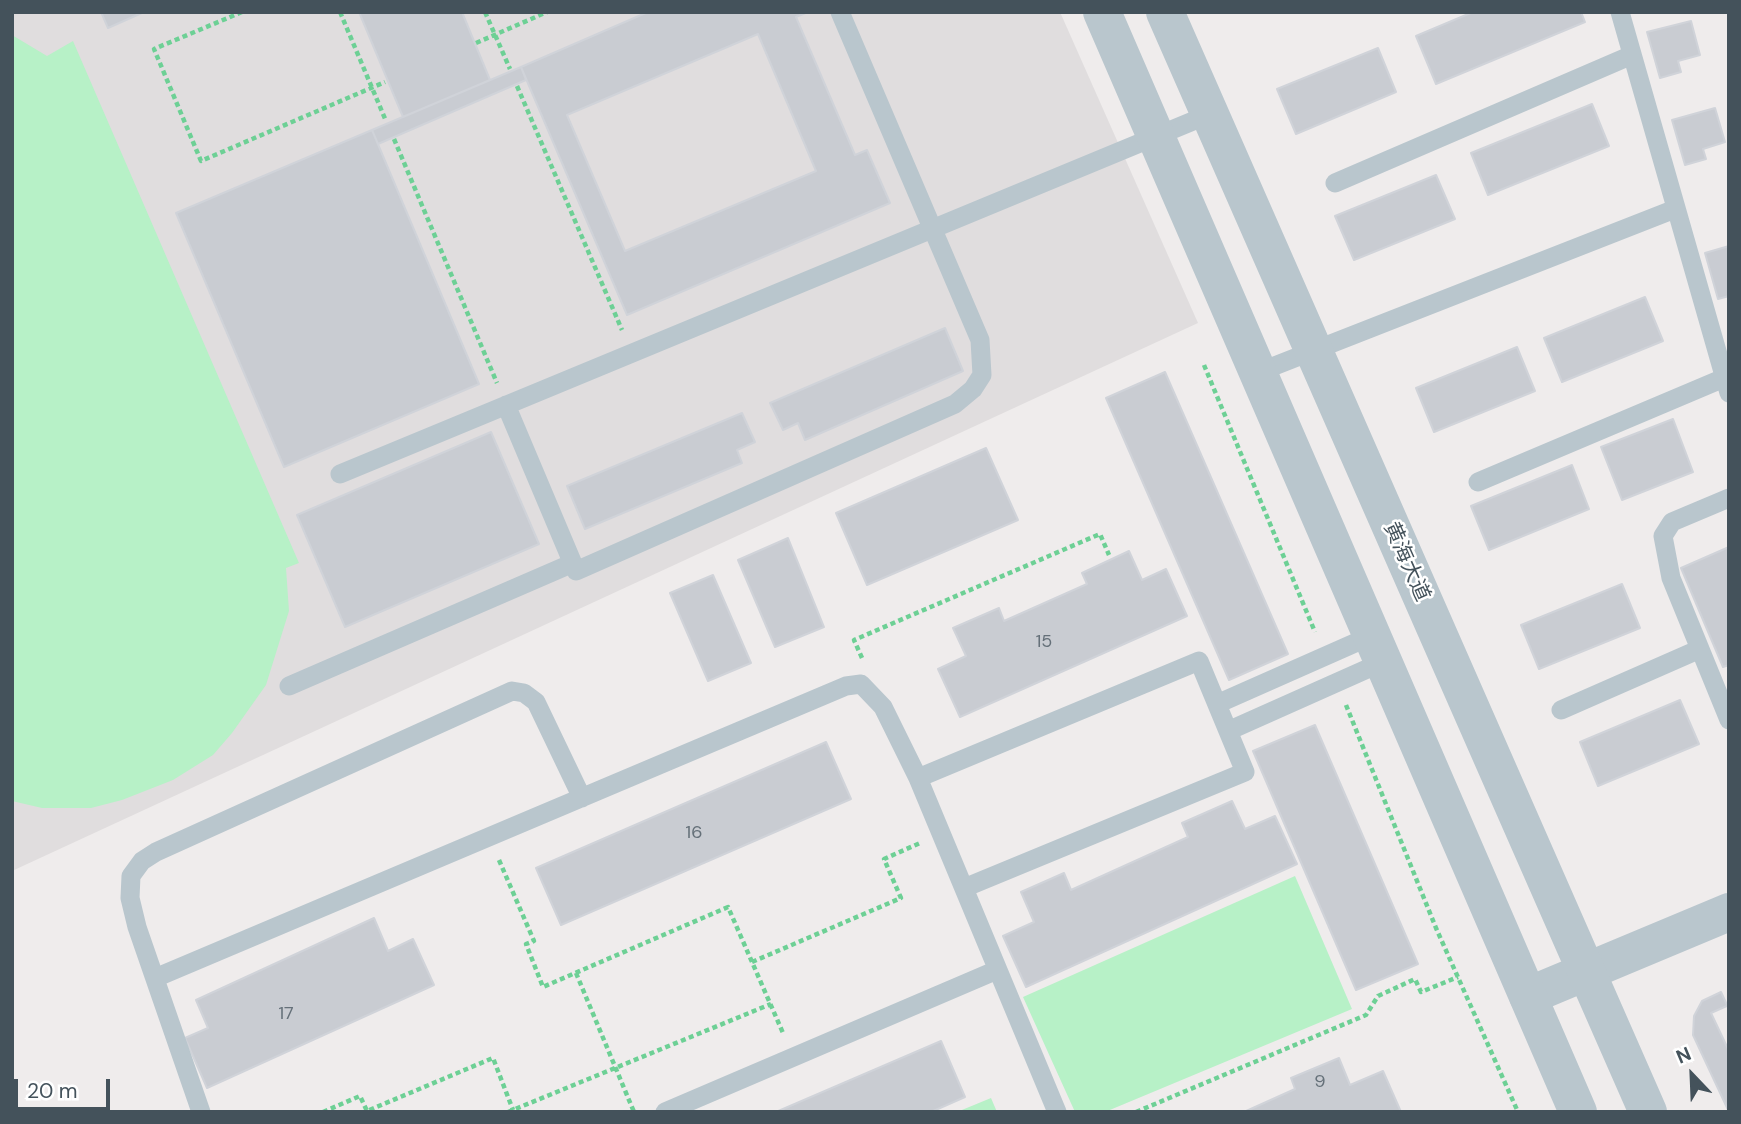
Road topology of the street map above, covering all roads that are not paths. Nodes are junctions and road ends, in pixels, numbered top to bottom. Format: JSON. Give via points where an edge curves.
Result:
{"nodes":[{"id":1,"x":840,"y":12,"type":"edge"},
{"id":2,"x":1102,"y":12,"type":"edge"},
{"id":3,"x":1165,"y":12,"type":"edge"},
{"id":4,"x":1620,"y":12,"type":"edge"},
{"id":5,"x":1632,"y":55,"type":"junction"},
{"id":6,"x":1210,"y":114,"type":"junction"},
{"id":7,"x":1156,"y":136,"type":"junction"},
{"id":8,"x":1335,"y":183,"type":"dead end"},
{"id":9,"x":1675,"y":209,"type":"junction"},
{"id":10,"x":933,"y":228,"type":"junction"},
{"id":11,"x":1313,"y":349,"type":"junction"},
{"id":12,"x":1259,"y":372,"type":"junction"},
{"id":13,"x":1727,"y":385,"type":"edge"},
{"id":14,"x":506,"y":405,"type":"junction"},
{"id":15,"x":340,"y":474,"type":"dead end"},
{"id":16,"x":1478,"y":482,"type":"dead end"},
{"id":17,"x":1729,"y":498,"type":"edge"},
{"id":18,"x":573,"y":563,"type":"junction"},
{"id":19,"x":1379,"y":648,"type":"junction"},
{"id":20,"x":1700,"y":649,"type":"junction"},
{"id":21,"x":289,"y":686,"type":"dead end"},
{"id":22,"x":1217,"y":704,"type":"junction"},
{"id":23,"x":1561,"y":710,"type":"dead end"},
{"id":24,"x":1729,"y":720,"type":"edge"},
{"id":25,"x":1228,"y":731,"type":"junction"},
{"id":26,"x":918,"y":778,"type":"junction"},
{"id":27,"x":582,"y":798,"type":"junction"},
{"id":28,"x":964,"y":888,"type":"junction"},
{"id":29,"x":1729,"y":912,"type":"edge"},
{"id":30,"x":997,"y":970,"type":"junction"},
{"id":31,"x":1586,"y":972,"type":"junction"},
{"id":32,"x":155,"y":978,"type":"junction"},
{"id":33,"x":1528,"y":996,"type":"junction"},
{"id":34,"x":201,"y":1112,"type":"edge"},
{"id":35,"x":665,"y":1112,"type":"edge"},
{"id":36,"x":1056,"y":1112,"type":"edge"},
{"id":37,"x":1578,"y":1112,"type":"edge"},
{"id":38,"x":1648,"y":1112,"type":"edge"}],
"edges":[{"from":1,"to":10,"type":"lane"},
{"from":2,"to":7,"type":"street"},
{"from":3,"to":6,"type":"street","name":"黄海大道"},
{"from":4,"to":5,"type":"lane"},
{"from":5,"to":8,"type":"lane"},
{"from":5,"to":9,"type":"lane"},
{"from":6,"to":7,"type":"lane"},
{"from":6,"to":11,"type":"street","name":"黄海大道"},
{"from":7,"to":10,"type":"lane"},
{"from":7,"to":12,"type":"street"},
{"from":9,"to":11,"type":"lane"},
{"from":9,"to":13,"type":"lane"},
{"from":10,"to":14,"type":"lane"},
{"from":10,"to":18,"type":"lane","via":[[980,340],[982,375],[973,389],[955,404],[576,571]]},
{"from":11,"to":12,"type":"lane"},
{"from":11,"to":31,"type":"street","name":"黄海大道"},
{"from":12,"to":19,"type":"street"},
{"from":13,"to":16,"type":"lane"},
{"from":14,"to":15,"type":"lane"},
{"from":14,"to":18,"type":"lane"},
{"from":17,"to":20,"type":"lane","via":[[1672,522],[1663,536],[1671,578]]},
{"from":18,"to":21,"type":"lane"},
{"from":19,"to":22,"type":"lane","via":[[1325,656]]},
{"from":19,"to":25,"type":"lane","via":[[1337,683]]},
{"from":19,"to":33,"type":"street"},
{"from":20,"to":23,"type":"lane"},
{"from":20,"to":24,"type":"lane"},
{"from":22,"to":25,"type":"lane"},
{"from":22,"to":26,"type":"lane","via":[[1199,661]]},
{"from":25,"to":28,"type":"lane","via":[[1245,772]]},
{"from":26,"to":27,"type":"lane","via":[[883,708],[862,684],[846,686]]},
{"from":26,"to":28,"type":"lane"},
{"from":27,"to":32,"type":"lane"},
{"from":27,"to":32,"type":"lane","via":[[536,702],[512,691],[142,862],[131,876],[130,898]]},
{"from":28,"to":30,"type":"lane"},
{"from":29,"to":31,"type":"street"},
{"from":30,"to":35,"type":"lane"},
{"from":30,"to":36,"type":"lane"},
{"from":31,"to":33,"type":"street"},
{"from":31,"to":38,"type":"street","name":"黄海大道"},
{"from":32,"to":34,"type":"lane"},
{"from":33,"to":37,"type":"street"}]}
